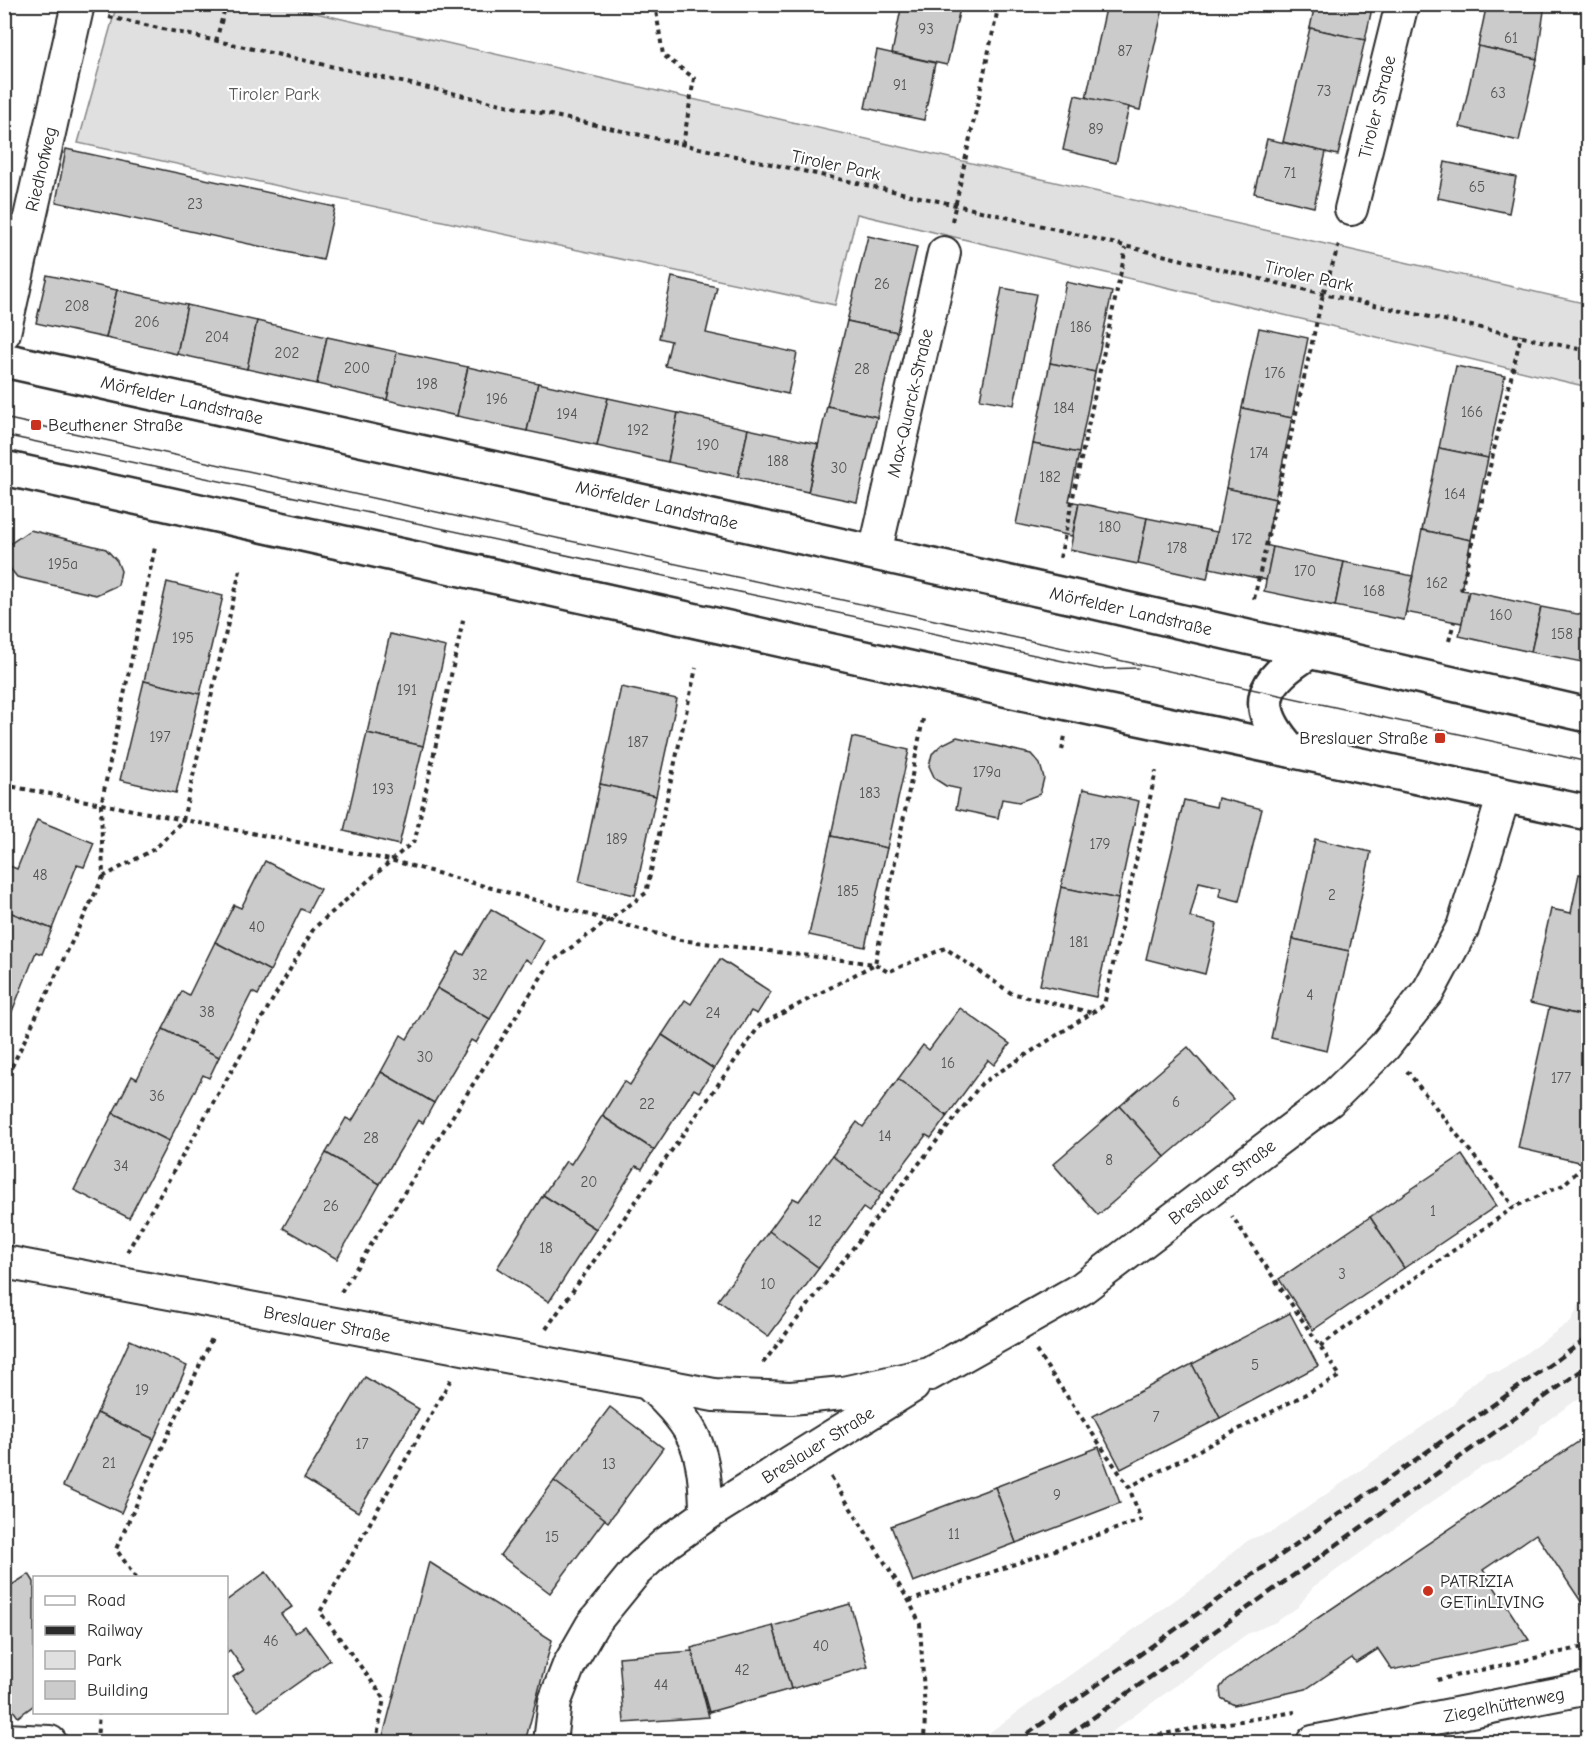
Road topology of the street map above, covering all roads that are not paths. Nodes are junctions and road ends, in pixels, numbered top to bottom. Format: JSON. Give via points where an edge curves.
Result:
{"nodes":[{"id":1,"x":1402,"y":4,"type":"edge"},
{"id":2,"x":78,"y":8,"type":"edge"},
{"id":3,"x":1351,"y":209,"type":"road end"},
{"id":4,"x":944,"y":253,"type":"dead end"},
{"id":5,"x":4,"y":333,"type":"edge"},
{"id":6,"x":4,"y":360,"type":"edge"},
{"id":7,"x":4,"y":468,"type":"edge"},
{"id":8,"x":875,"y":553,"type":"junction"},
{"id":9,"x":1309,"y":652,"type":"junction"},
{"id":10,"x":1588,"y":715,"type":"edge"},
{"id":11,"x":1290,"y":750,"type":"junction"},
{"id":12,"x":1504,"y":795,"type":"junction"},
{"id":13,"x":1588,"y":813,"type":"edge"},
{"id":14,"x":4,"y":1262,"type":"edge"},
{"id":15,"x":930,"y":1374,"type":"junction"},
{"id":16,"x":650,"y":1385,"type":"junction"},
{"id":17,"x":706,"y":1515,"type":"junction"},
{"id":18,"x":1588,"y":1688,"type":"edge"},
{"id":19,"x":1350,"y":1738,"type":"edge"},
{"id":20,"x":4,"y":1740,"type":"edge"},
{"id":21,"x":50,"y":1743,"type":"edge"},
{"id":22,"x":550,"y":1743,"type":"edge"},
{"id":23,"x":1313,"y":1743,"type":"edge"}],
"edges":[{"from":1,"to":3,"type":"street","name":"Tiroler Straße"},
{"from":2,"to":5,"type":"street","name":"Riedhofweg"},
{"from":4,"to":8,"type":"street","name":"Max-Quarck-Straße"},
{"from":6,"to":8,"type":"main road","name":"Mörfelder Landstraße"},
{"from":7,"to":11,"type":"main road"},
{"from":8,"to":9,"type":"main road","name":"Mörfelder Landstraße"},
{"from":9,"to":10,"type":"main road","name":"Mörfelder Landstraße"},
{"from":9,"to":11,"type":"main road","via":[[1281,669],[1267,692],[1264,708],[1273,730]]},
{"from":11,"to":12,"type":"main road"},
{"from":12,"to":13,"type":"main road"},
{"from":12,"to":15,"type":"street","name":"Breslauer Straße","via":[[1463,927],[1429,990],[1386,1044],[1330,1100],[1081,1289]]},
{"from":14,"to":16,"type":"street","name":"Breslauer Straße"},
{"from":15,"to":16,"type":"street","name":"Breslauer Straße","via":[[843,1393],[791,1398],[714,1395]]},
{"from":15,"to":17,"type":"street","name":"Breslauer Straße"},
{"from":16,"to":17,"type":"street","via":[[679,1412],[696,1442],[706,1476]]},
{"from":17,"to":22,"type":"street","name":"Breslauer Straße","via":[[636,1571],[592,1625],[568,1665],[555,1701]]},
{"from":18,"to":19,"type":"street","name":"Ziegelhüttenweg"},
{"from":19,"to":23,"type":"street","name":"Ziegelhüttenweg"},
{"from":20,"to":21,"type":"street"}]}
